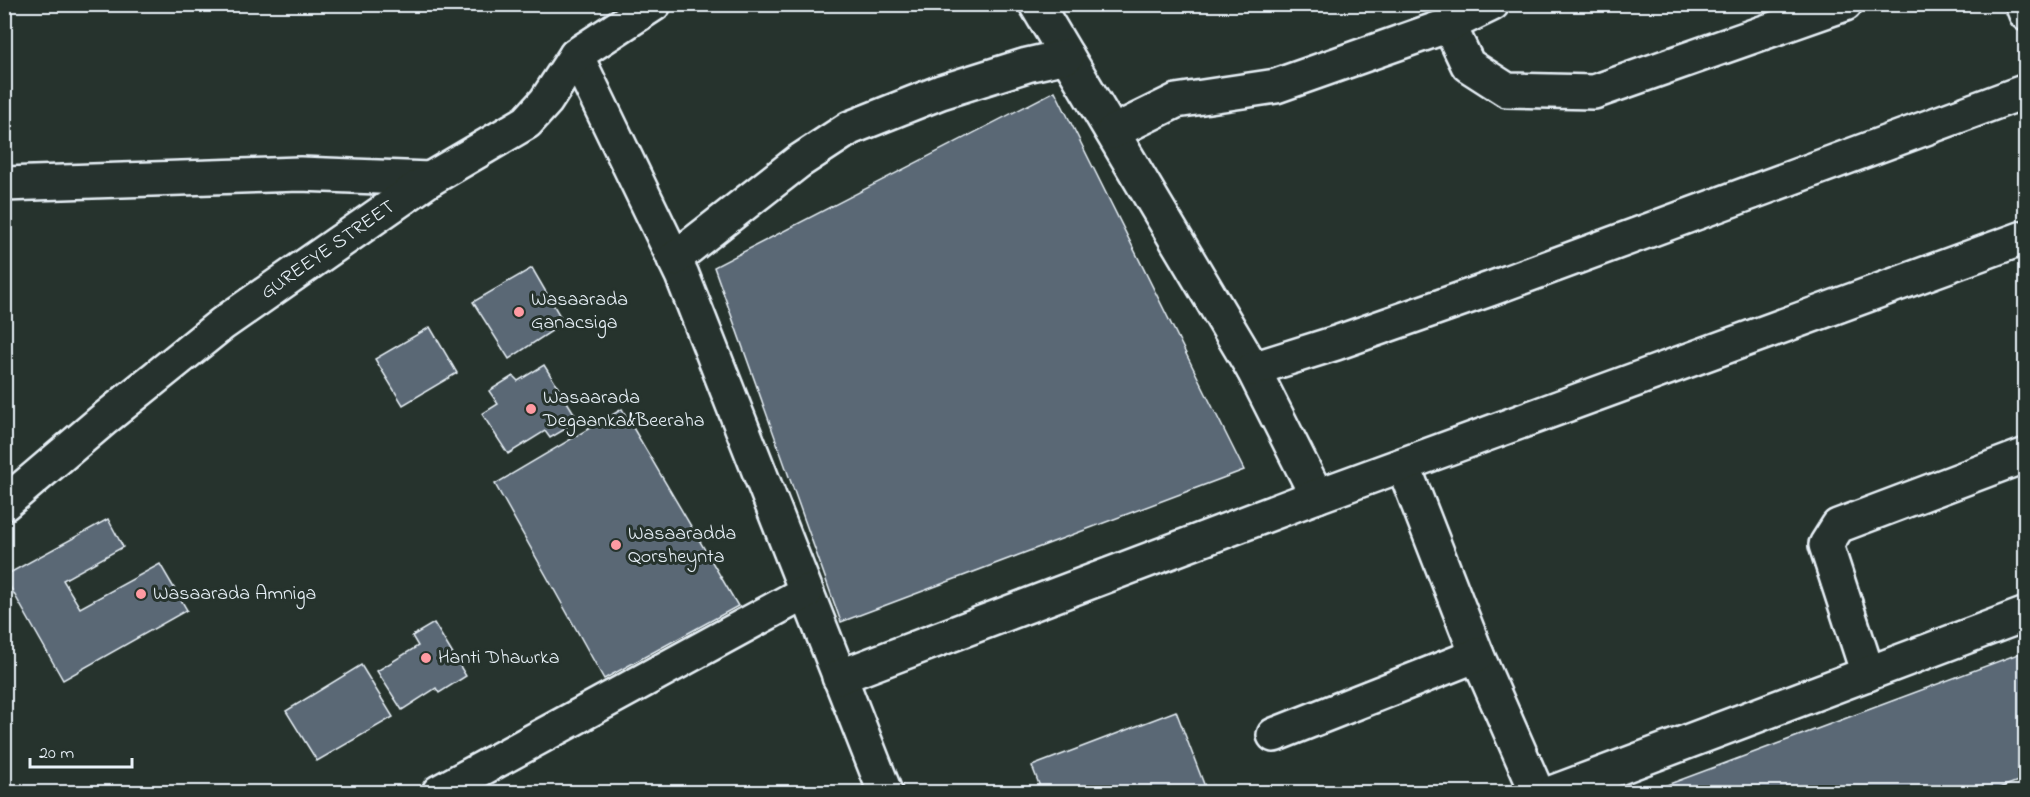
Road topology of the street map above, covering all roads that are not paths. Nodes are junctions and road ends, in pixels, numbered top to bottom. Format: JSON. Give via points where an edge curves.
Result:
{"nodes":[{"id":1,"x":654,"y":4,"type":"edge"},
{"id":2,"x":1036,"y":4,"type":"edge"},
{"id":3,"x":1492,"y":4,"type":"edge"},
{"id":4,"x":1845,"y":4,"type":"edge"},
{"id":5,"x":2022,"y":4,"type":"edge"},
{"id":6,"x":2025,"y":14,"type":"edge"},
{"id":7,"x":1449,"y":25,"type":"junction"},
{"id":8,"x":576,"y":55,"type":"junction"},
{"id":9,"x":1067,"y":56,"type":"junction"},
{"id":10,"x":2025,"y":91,"type":"edge"},
{"id":11,"x":1113,"y":132,"type":"junction"},
{"id":12,"x":430,"y":179,"type":"junction"},
{"id":13,"x":4,"y":184,"type":"edge"},
{"id":14,"x":2025,"y":237,"type":"edge"},
{"id":15,"x":674,"y":259,"type":"junction"},
{"id":16,"x":1253,"y":369,"type":"junction"},
{"id":17,"x":2025,"y":455,"type":"edge"},
{"id":18,"x":1403,"y":465,"type":"junction"},
{"id":19,"x":1317,"y":496,"type":"junction"},
{"id":20,"x":4,"y":504,"type":"edge"},
{"id":21,"x":806,"y":592,"type":"junction"},
{"id":22,"x":2025,"y":614,"type":"edge"},
{"id":23,"x":1477,"y":655,"type":"junction"},
{"id":24,"x":1868,"y":674,"type":"junction"},
{"id":25,"x":839,"y":677,"type":"junction"},
{"id":26,"x":1274,"y":735,"type":"dead end"},
{"id":27,"x":439,"y":792,"type":"edge"},
{"id":28,"x":885,"y":792,"type":"edge"},
{"id":29,"x":1537,"y":792,"type":"edge"},
{"id":30,"x":1554,"y":792,"type":"edge"}],
"edges":[{"from":1,"to":8,"type":"street","name":"GUREEYE STREET"},
{"from":2,"to":9,"type":"street"},
{"from":3,"to":7,"type":"street"},
{"from":4,"to":7,"type":"street","via":[[1594,92],[1507,90],[1468,65]]},
{"from":5,"to":6,"type":"street"},
{"from":7,"to":11,"type":"street","via":[[1276,86],[1176,101]]},
{"from":8,"to":12,"type":"street","name":"GUREEYE STREET","via":[[527,122]]},
{"from":8,"to":15,"type":"street"},
{"from":9,"to":11,"type":"street"},
{"from":9,"to":15,"type":"street","via":[[941,92],[850,128],[798,162]]},
{"from":10,"to":16,"type":"street","via":[[1490,289]]},
{"from":11,"to":16,"type":"street"},
{"from":12,"to":13,"type":"street","via":[[300,174]]},
{"from":12,"to":20,"type":"street","name":"GUREEYE STREET","via":[[222,324]]},
{"from":14,"to":18,"type":"street"},
{"from":15,"to":21,"type":"street"},
{"from":16,"to":19,"type":"street"},
{"from":17,"to":24,"type":"street","via":[[1838,526],[1826,545]]},
{"from":18,"to":19,"type":"street"},
{"from":18,"to":23,"type":"street"},
{"from":19,"to":25,"type":"street"},
{"from":21,"to":25,"type":"street"},
{"from":21,"to":27,"type":"street"},
{"from":22,"to":24,"type":"street"},
{"from":23,"to":26,"type":"street"},
{"from":23,"to":29,"type":"street"},
{"from":24,"to":30,"type":"street"},
{"from":25,"to":28,"type":"street"}]}
